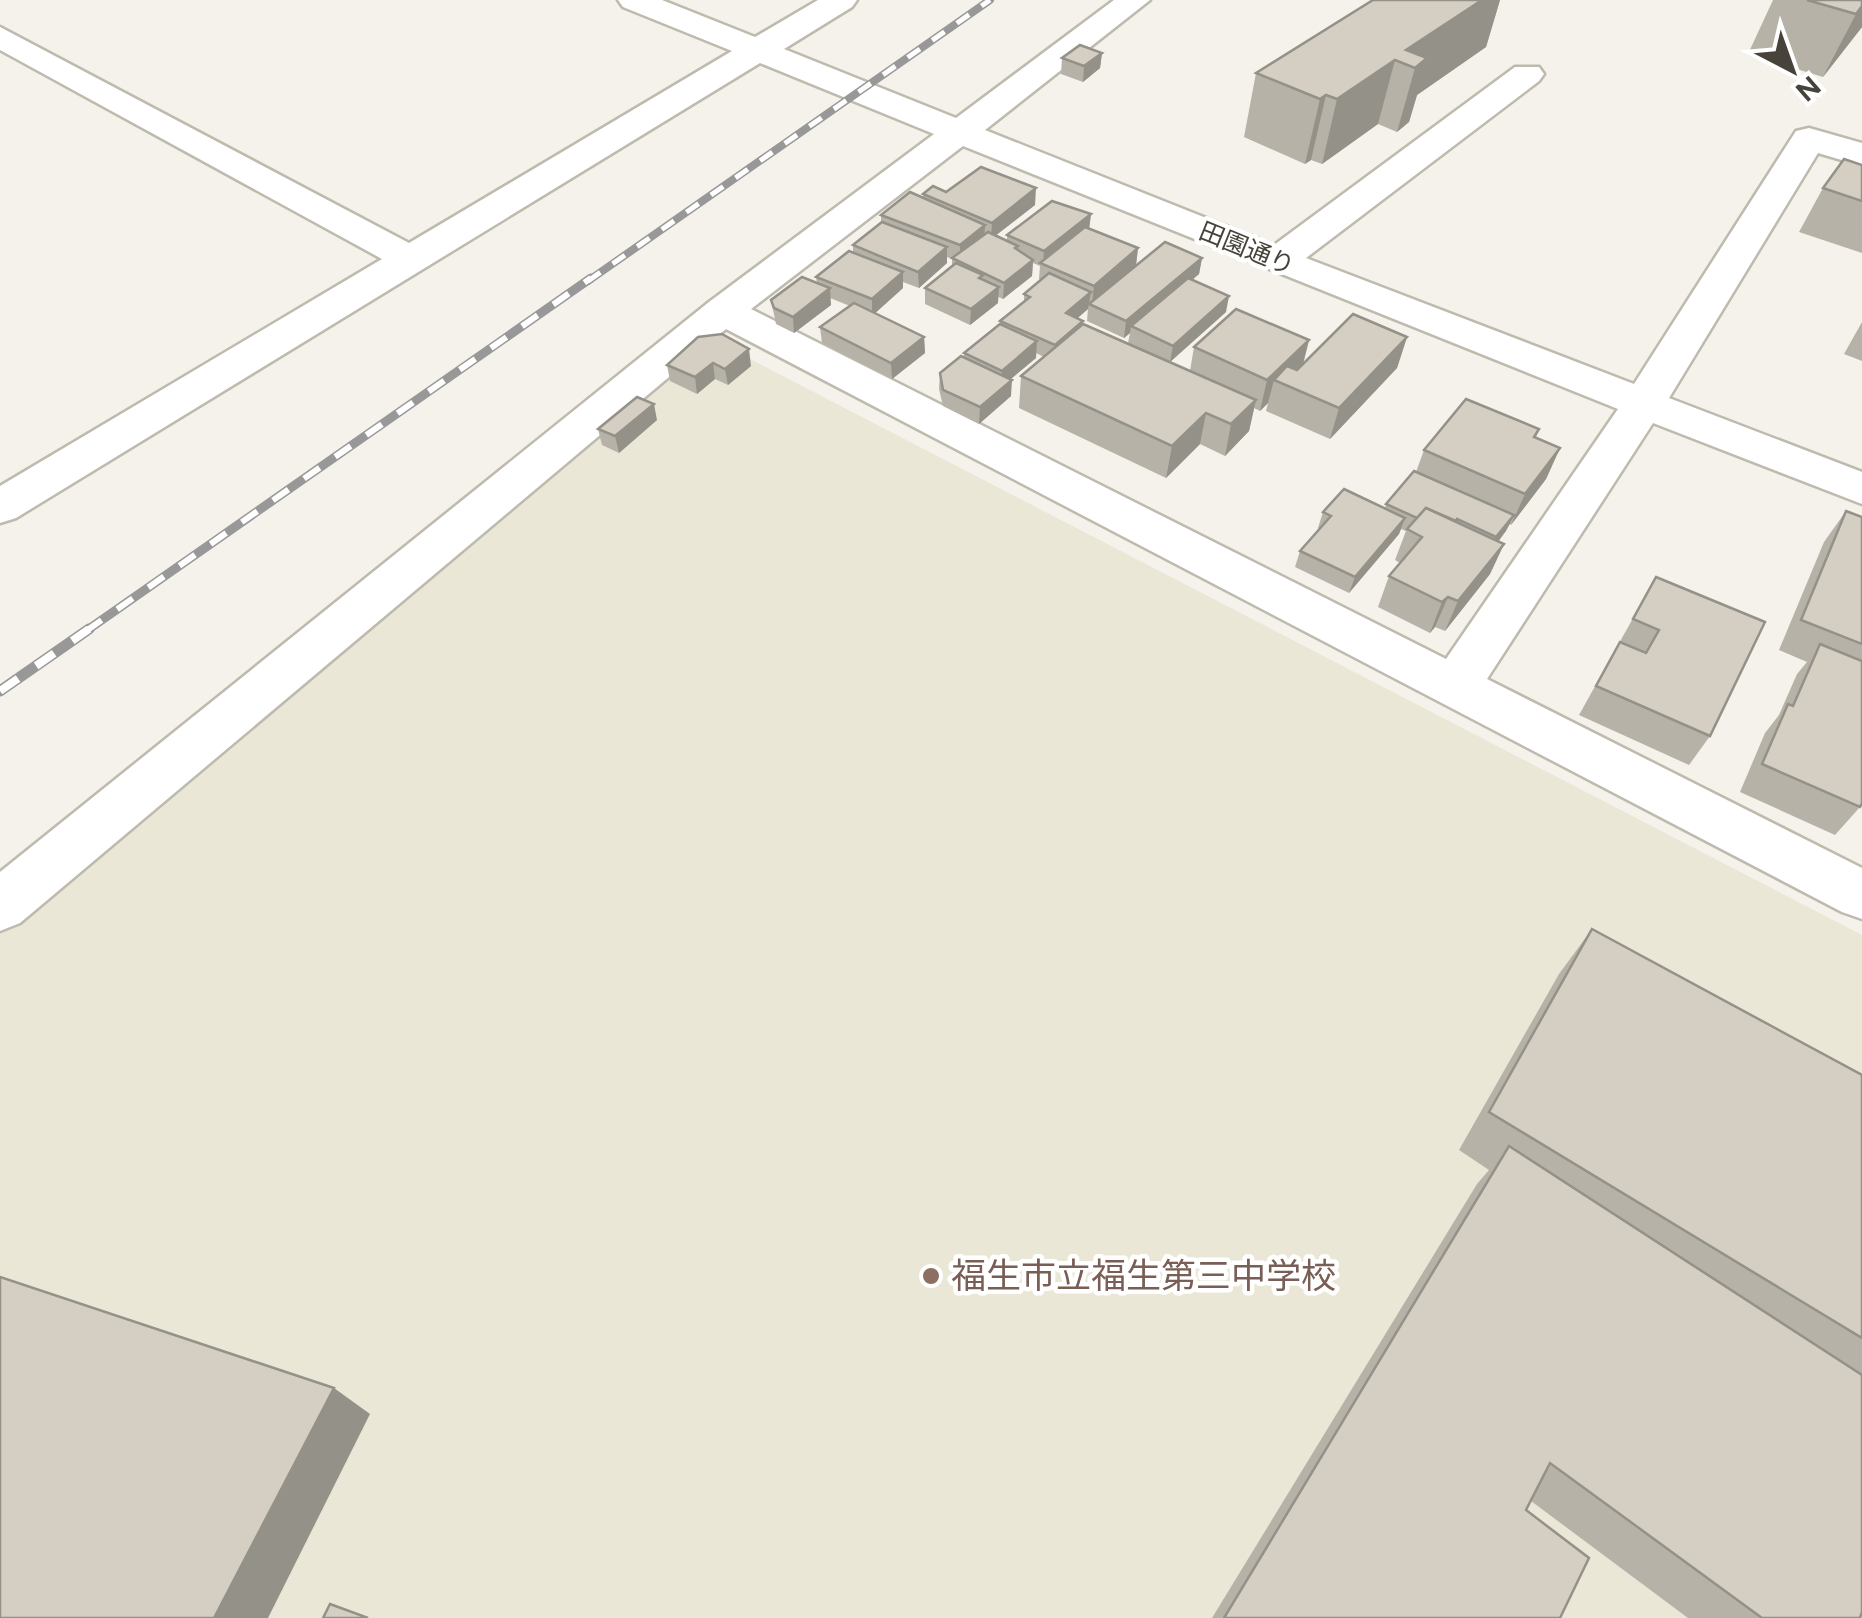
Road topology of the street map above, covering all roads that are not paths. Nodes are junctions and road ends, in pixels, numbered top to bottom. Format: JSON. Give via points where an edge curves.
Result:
{"nodes":[{"id":1,"x":634,"y":0,"type":"edge"},
{"id":2,"x":841,"y":0,"type":"edge"},
{"id":3,"x":1134,"y":0,"type":"edge"},
{"id":4,"x":0,"y":37,"type":"edge"},
{"id":5,"x":761,"y":51,"type":"junction"},
{"id":6,"x":1527,"y":74,"type":"dead end"},
{"id":7,"x":960,"y":132,"type":"junction"},
{"id":8,"x":1862,"y":156,"type":"edge"},
{"id":9,"x":412,"y":260,"type":"junction"},
{"id":10,"x":1278,"y":262,"type":"junction"},
{"id":11,"x":723,"y":311,"type":"junction"},
{"id":12,"x":1644,"y":403,"type":"junction"},
{"id":13,"x":1862,"y":489,"type":"edge"},
{"id":14,"x":0,"y":507,"type":"edge"},
{"id":15,"x":1456,"y":686,"type":"junction"},
{"id":16,"x":1862,"y":895,"type":"edge"},
{"id":17,"x":0,"y":906,"type":"edge"}],
"edges":[{"from":1,"to":5,"type":"street","name":"田園通り"},
{"from":2,"to":5,"type":"street"},
{"from":3,"to":7,"type":"street"},
{"from":4,"to":9,"type":"street"},
{"from":5,"to":7,"type":"street","name":"田園通り"},
{"from":5,"to":9,"type":"street"},
{"from":6,"to":10,"type":"street"},
{"from":7,"to":10,"type":"street","name":"田園通り"},
{"from":7,"to":11,"type":"street"},
{"from":8,"to":12,"type":"street","via":[[1809,139]]},
{"from":9,"to":14,"type":"street"},
{"from":10,"to":12,"type":"street","name":"田園通り"},
{"from":11,"to":15,"type":"street"},
{"from":11,"to":17,"type":"street"},
{"from":12,"to":13,"type":"street","name":"田園通り"},
{"from":12,"to":15,"type":"street"},
{"from":15,"to":16,"type":"street"}]}
